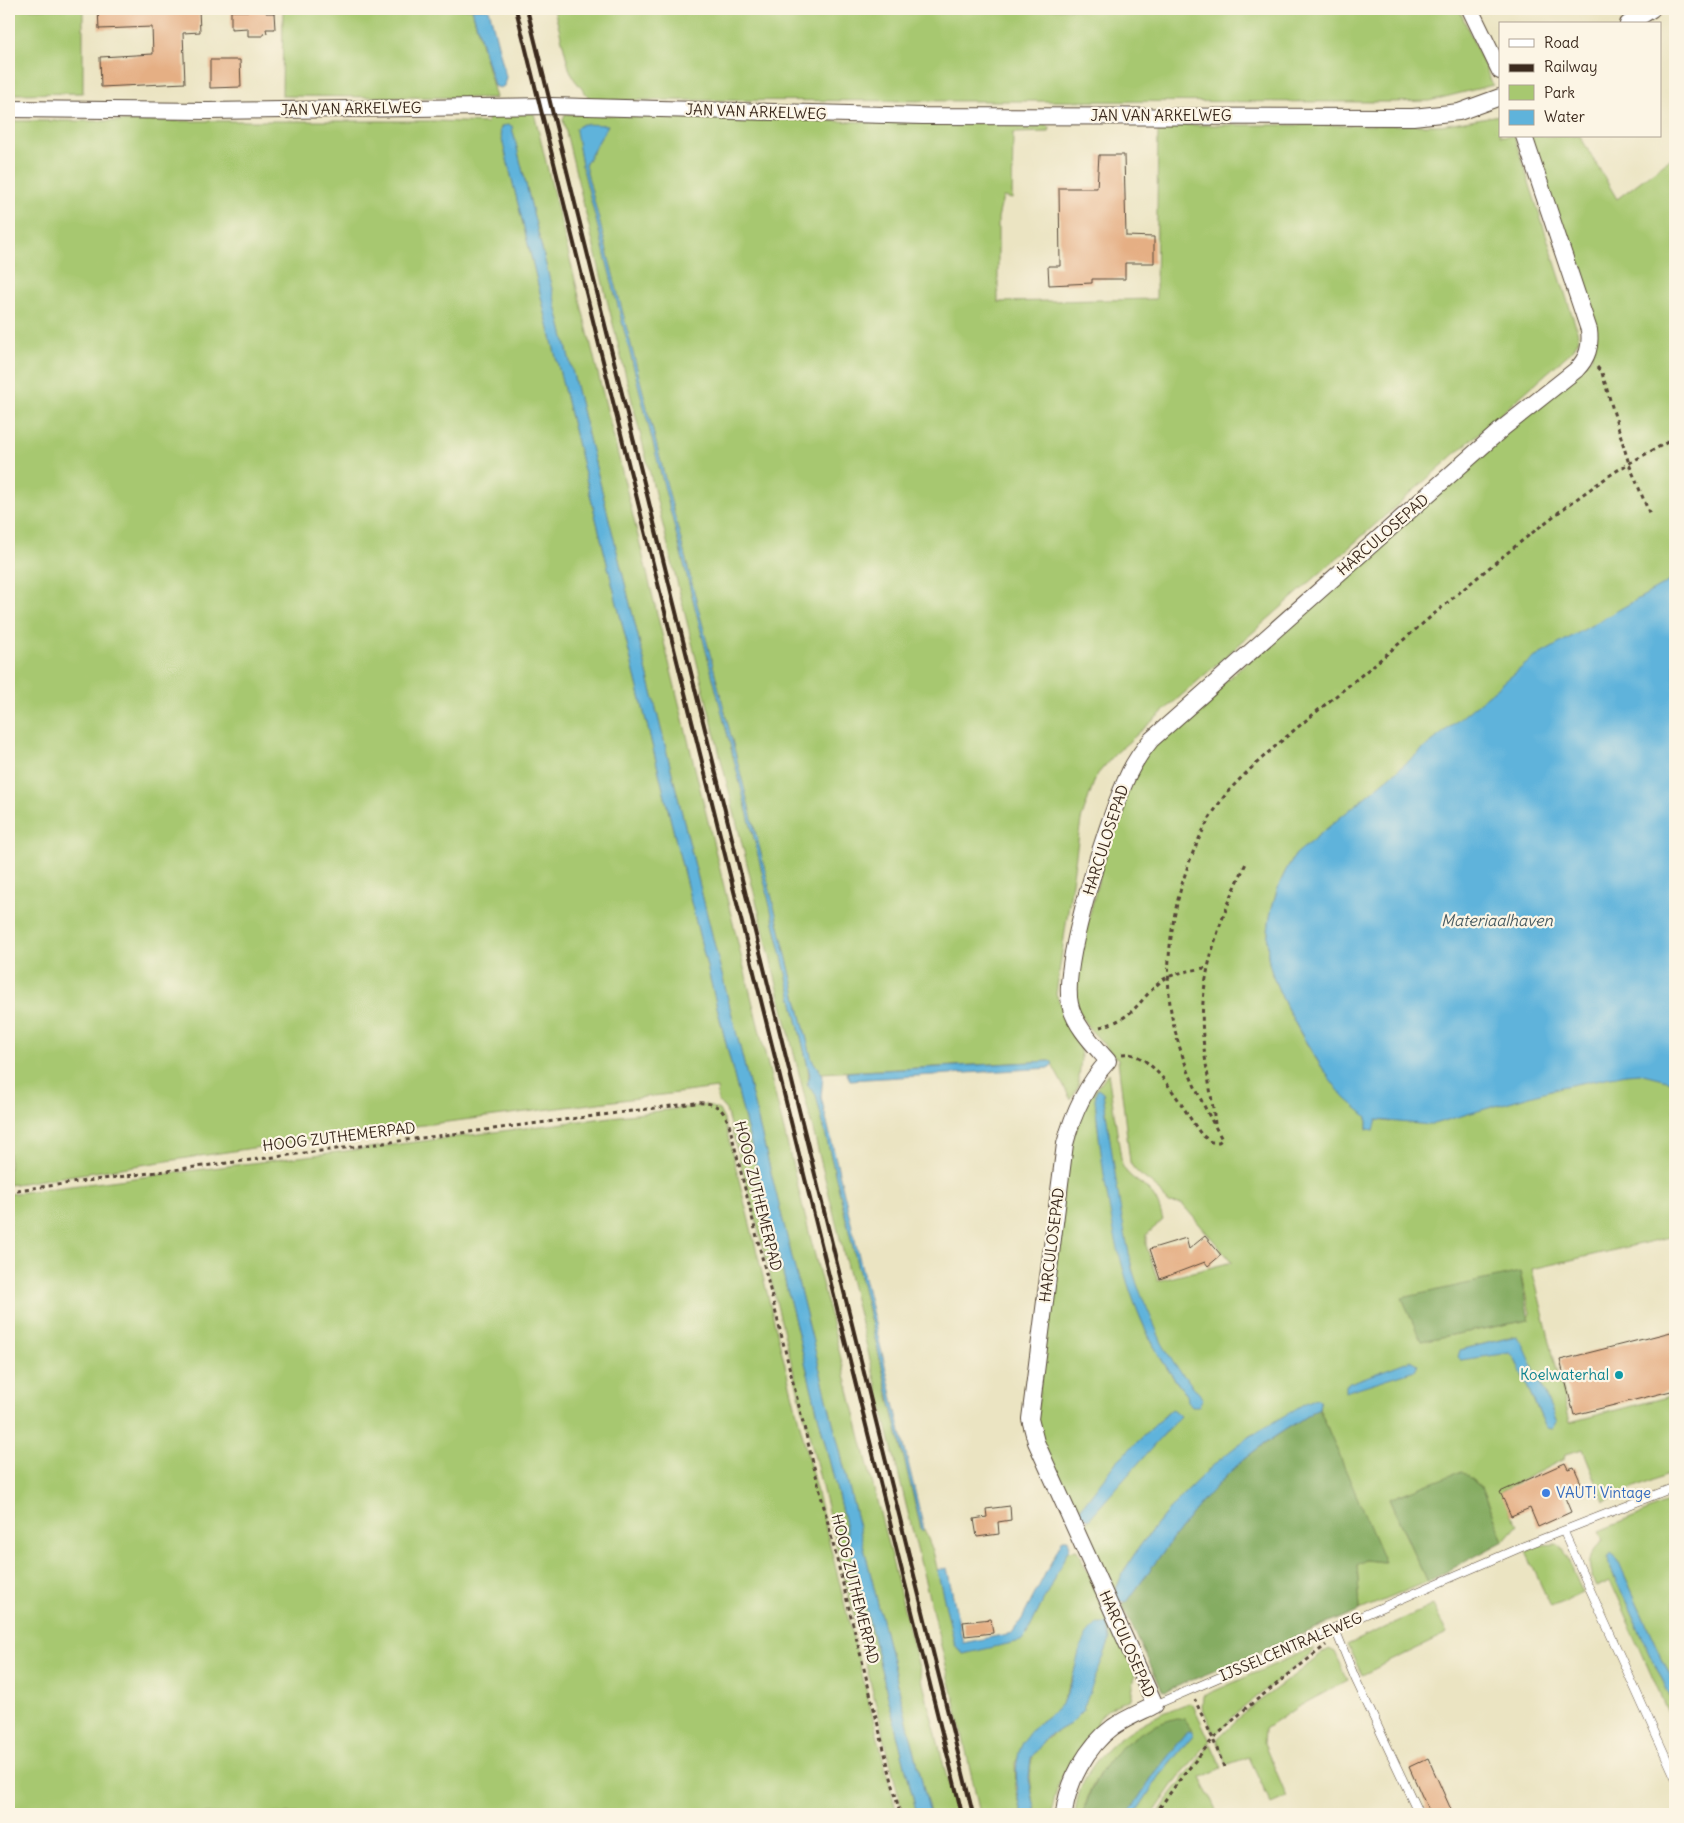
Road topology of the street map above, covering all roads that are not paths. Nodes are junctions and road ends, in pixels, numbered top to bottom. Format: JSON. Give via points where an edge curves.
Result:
{"nodes":[{"id":1,"x":1470,"y":9,"type":"edge"},
{"id":2,"x":1652,"y":9,"type":"edge"},
{"id":3,"x":1631,"y":22,"type":"edge"},
{"id":4,"x":1499,"y":69,"type":"edge"},
{"id":5,"x":1499,"y":98,"type":"edge"},
{"id":6,"x":9,"y":108,"type":"edge"},
{"id":7,"x":1525,"y":138,"type":"edge"},
{"id":8,"x":1675,"y":1487,"type":"edge"},
{"id":9,"x":1564,"y":1532,"type":"junction"},
{"id":10,"x":1335,"y":1629,"type":"junction"},
{"id":11,"x":1155,"y":1705,"type":"junction"},
{"id":12,"x":1675,"y":1777,"type":"edge"},
{"id":13,"x":1064,"y":1814,"type":"edge"},
{"id":14,"x":1420,"y":1814,"type":"edge"}],
"edges":[{"from":1,"to":4,"type":"street"},
{"from":2,"to":3,"type":"street"},
{"from":5,"to":6,"type":"street","name":"JAN VAN ARKELWEG","via":[[1459,112],[1414,117],[923,116],[551,106],[208,111]]},
{"from":7,"to":11,"type":"street","name":"HARCULOSEPAD","via":[[1589,330],[1587,355],[1576,370],[1503,428],[1145,747],[1128,776],[1110,820],[1075,946],[1069,985],[1070,1004],[1086,1033],[1108,1061],[1092,1078],[1065,1144],[1030,1419],[1036,1442]]},
{"from":8,"to":9,"type":"lane","name":"IJSSELCENTRALEWEG"},
{"from":9,"to":10,"type":"lane","name":"IJSSELCENTRALEWEG","via":[[1524,1546]]},
{"from":9,"to":12,"type":"lane"},
{"from":10,"to":11,"type":"lane","name":"IJSSELCENTRALEWEG"},
{"from":10,"to":14,"type":"lane","via":[[1354,1678]]},
{"from":11,"to":13,"type":"street","name":"IJSSELCENTRALEWEG","via":[[1112,1728],[1093,1748],[1076,1773],[1065,1801]]}]}
